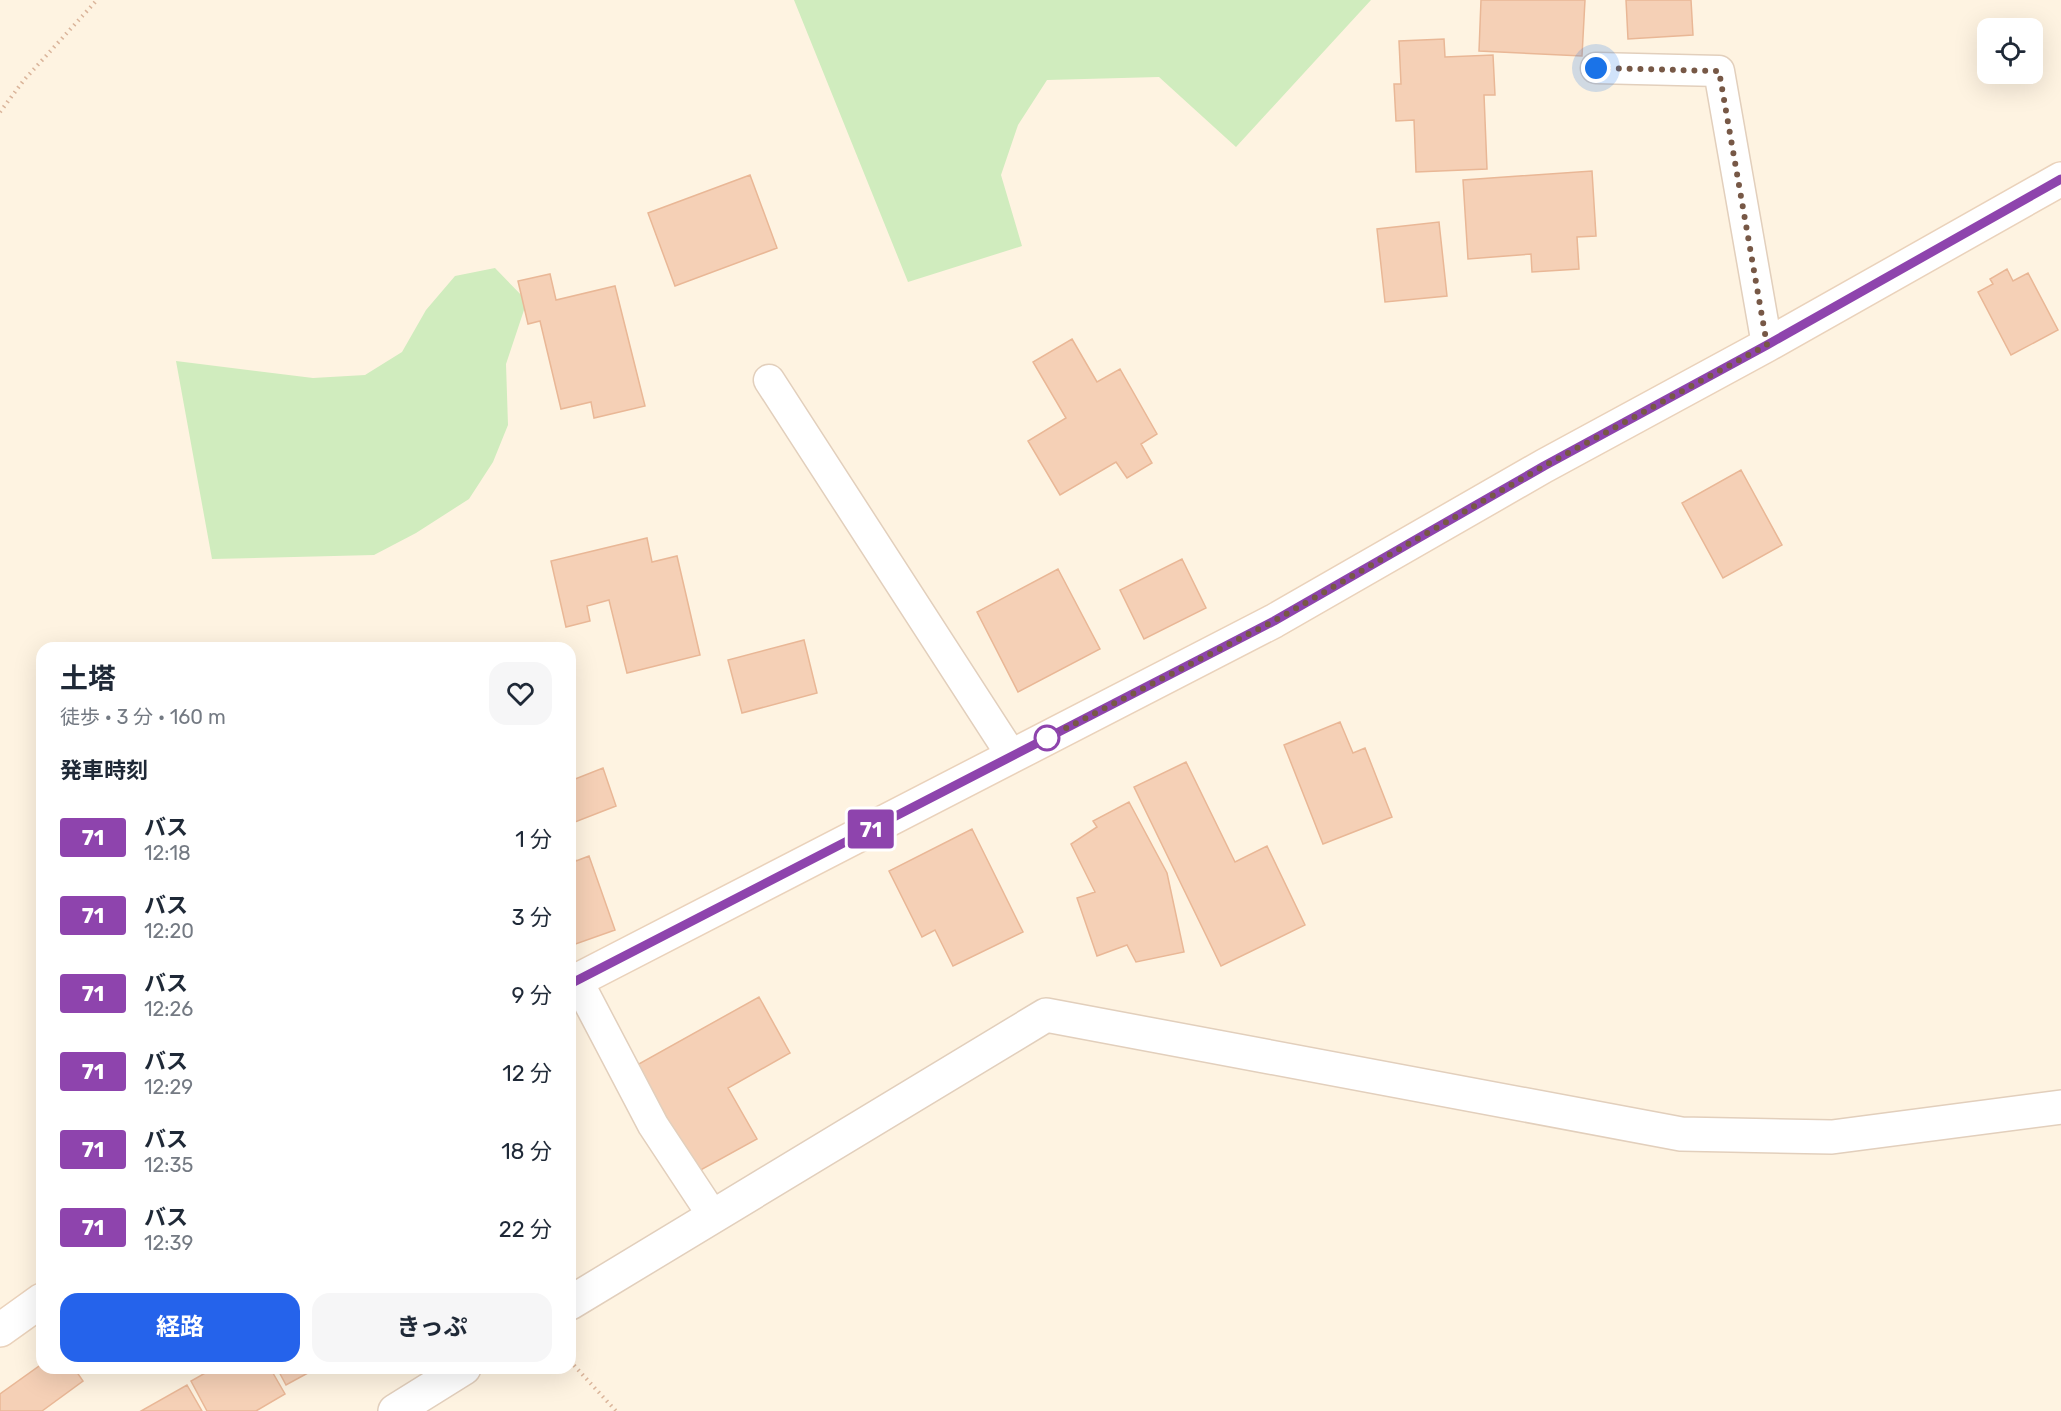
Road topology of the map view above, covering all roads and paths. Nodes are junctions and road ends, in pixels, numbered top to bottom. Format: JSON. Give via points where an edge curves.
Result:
{"nodes":[{"id":1,"x":97,"y":0,"type":"edge"},
{"id":2,"x":1596,"y":68,"type":"dead end"},
{"id":3,"x":0,"y":112,"type":"edge"},
{"id":4,"x":2061,"y":179,"type":"edge"},
{"id":5,"x":1767,"y":345,"type":"junction"},
{"id":6,"x":769,"y":380,"type":"dead end"},
{"id":7,"x":1012,"y":756,"type":"junction"},
{"id":8,"x":576,"y":981,"type":"edge"},
{"id":9,"x":576,"y":986,"type":"edge"},
{"id":10,"x":2061,"y":1107,"type":"edge"},
{"id":11,"x":713,"y":1216,"type":"junction"},
{"id":12,"x":576,"y":1299,"type":"edge"},
{"id":13,"x":36,"y":1304,"type":"edge"},
{"id":14,"x":1,"y":1325,"type":"edge"},
{"id":15,"x":576,"y":1368,"type":"edge"},
{"id":16,"x":454,"y":1374,"type":"edge"},
{"id":17,"x":395,"y":1411,"type":"edge"},
{"id":18,"x":616,"y":1411,"type":"edge"}],
"edges":[{"from":1,"to":3,"type":"path"},
{"from":2,"to":5,"type":"lane","via":[[1719,71]]},
{"from":4,"to":5,"type":"main road"},
{"from":5,"to":7,"type":"main road","via":[[1544,466],[1274,621]]},
{"from":6,"to":7,"type":"lane"},
{"from":7,"to":8,"type":"main road"},
{"from":9,"to":11,"type":"lane","via":[[653,1125]]},
{"from":10,"to":11,"type":"main road","via":[[1832,1137],[1681,1134],[1046,1015]]},
{"from":11,"to":12,"type":"main road"},
{"from":13,"to":14,"type":"main road"},
{"from":15,"to":18,"type":"path"},
{"from":16,"to":17,"type":"main road"}]}
